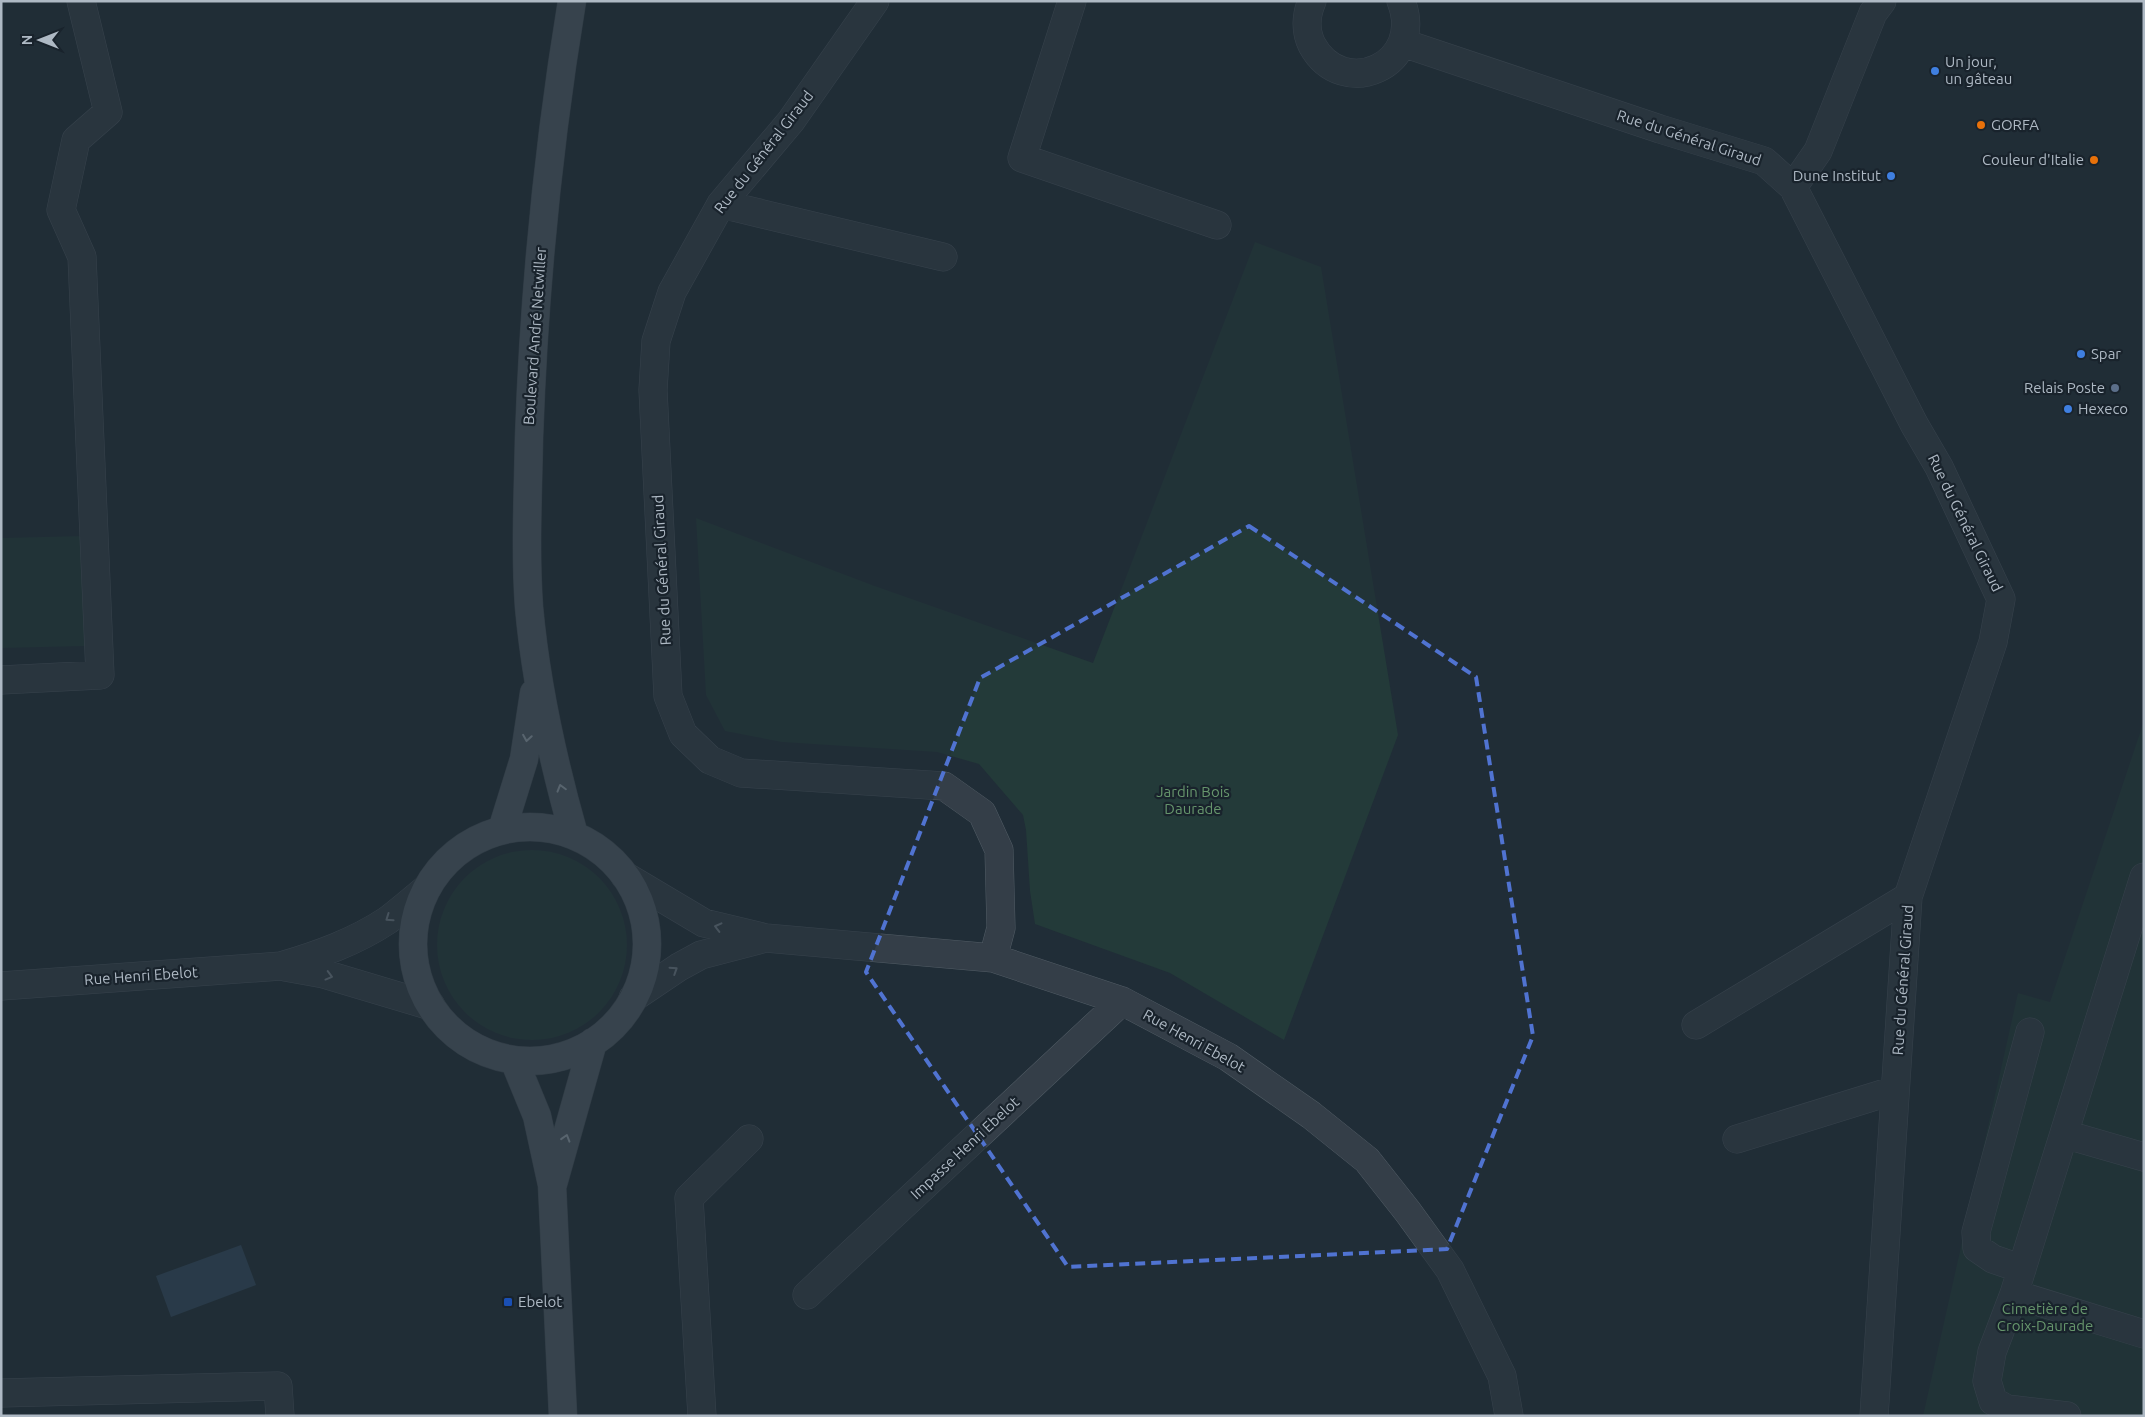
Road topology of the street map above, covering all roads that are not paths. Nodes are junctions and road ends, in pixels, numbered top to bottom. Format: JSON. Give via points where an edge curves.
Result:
{"nodes":[{"id":1,"x":81,"y":1,"type":"edge"},
{"id":2,"x":572,"y":1,"type":"edge"},
{"id":3,"x":874,"y":1,"type":"edge"},
{"id":4,"x":1072,"y":1,"type":"edge"},
{"id":5,"x":1312,"y":1,"type":"edge"},
{"id":6,"x":1401,"y":1,"type":"edge"},
{"id":7,"x":1882,"y":1,"type":"edge"},
{"id":8,"x":1403,"y":42,"type":"junction"},
{"id":9,"x":1793,"y":187,"type":"junction"},
{"id":10,"x":721,"y":204,"type":"junction"},
{"id":11,"x":1218,"y":225,"type":"dead end"},
{"id":12,"x":943,"y":257,"type":"dead end"},
{"id":13,"x":538,"y":673,"type":"junction"},
{"id":14,"x":1,"y":680,"type":"edge"},
{"id":15,"x":502,"y":830,"type":"junction"},
{"id":16,"x":574,"y":835,"type":"junction"},
{"id":17,"x":625,"y":876,"type":"junction"},
{"id":18,"x":2144,"y":877,"type":"edge"},
{"id":19,"x":427,"y":888,"type":"junction"},
{"id":20,"x":1908,"y":897,"type":"junction"},
{"id":21,"x":766,"y":938,"type":"junction"},
{"id":22,"x":2133,"y":952,"type":"edge"},
{"id":23,"x":993,"y":958,"type":"junction"},
{"id":24,"x":281,"y":966,"type":"junction"},
{"id":25,"x":1,"y":986,"type":"edge"},
{"id":26,"x":633,"y":998,"type":"junction"},
{"id":27,"x":1122,"y":1001,"type":"junction"},
{"id":28,"x":431,"y":1006,"type":"junction"},
{"id":29,"x":1696,"y":1025,"type":"dead end"},
{"id":30,"x":2030,"y":1032,"type":"dead end"},
{"id":31,"x":593,"y":1042,"type":"junction"},
{"id":32,"x":514,"y":1060,"type":"junction"},
{"id":33,"x":1896,"y":1090,"type":"junction"},
{"id":34,"x":2064,"y":1134,"type":"junction"},
{"id":35,"x":1737,"y":1138,"type":"dead end"},
{"id":36,"x":749,"y":1139,"type":"dead end"},
{"id":37,"x":2144,"y":1156,"type":"edge"},
{"id":38,"x":552,"y":1185,"type":"junction"},
{"id":39,"x":2018,"y":1281,"type":"junction"},
{"id":40,"x":807,"y":1295,"type":"dead end"},
{"id":41,"x":2144,"y":1334,"type":"edge"},
{"id":42,"x":1,"y":1393,"type":"edge"},
{"id":43,"x":280,"y":1416,"type":"edge"},
{"id":44,"x":563,"y":1416,"type":"edge"},
{"id":45,"x":702,"y":1416,"type":"edge"},
{"id":46,"x":1509,"y":1416,"type":"edge"},
{"id":47,"x":1874,"y":1416,"type":"edge"},
{"id":48,"x":2067,"y":1416,"type":"edge"}],
"edges":[{"from":1,"to":14,"type":"street","via":[[108,112],[76,140],[61,210],[82,257],[100,675]]},
{"from":2,"to":13,"type":"main road","name":"Boulevard André Netwiller","via":[[547,179],[531,391],[527,490],[529,597]]},
{"from":3,"to":10,"type":"street","name":"Rue du Général Giraud","via":[[791,122]]},
{"from":4,"to":11,"type":"street","via":[[1022,158]]},
{"from":5,"to":8,"type":"street","via":[[1307,24],[1309,40],[1328,65],[1342,72],[1372,71],[1385,65]]},
{"from":6,"to":8,"type":"street","via":[[1406,21]]},
{"from":7,"to":9,"type":"street","via":[[1873,13],[1818,151]]},
{"from":8,"to":9,"type":"street","name":"Rue du Général Giraud","via":[[1764,161]]},
{"from":9,"to":20,"type":"street","name":"Rue du Général Giraud","via":[[1939,467],[2002,599],[1993,642]]},
{"from":10,"to":12,"type":"street"},
{"from":10,"to":23,"type":"street","name":"Rue du Général Giraud","via":[[672,292],[656,341],[653,390],[668,696],[683,734],[710,760],[741,773],[944,786],[982,813],[999,850],[1001,928]]},
{"from":13,"to":15,"type":"main road","name":"Boulevard André Netwiller","one_way":true,"via":[[524,759]]},
{"from":16,"to":13,"type":"main road","name":"Boulevard André Netwiller","one_way":true,"via":[[554,764]]},
{"from":15,"to":16,"type":"main road","via":[[550,828]]},
{"from":15,"to":19,"type":"main road","via":[[483,836],[452,856]]},
{"from":16,"to":17,"type":"main road","via":[[594,845]]},
{"from":21,"to":17,"type":"street","name":"Rue Henri Ebelot","one_way":true,"via":[[704,923]]},
{"from":17,"to":26,"type":"main road","via":[[637,896],[647,939],[644,969]]},
{"from":18,"to":22,"type":"street"},
{"from":19,"to":24,"type":"street","name":"Rue Henri Ebelot","one_way":true,"via":[[388,920],[352,940]]},
{"from":19,"to":28,"type":"main road","via":[[418,914],[413,947],[416,968]]},
{"from":20,"to":29,"type":"street"},
{"from":20,"to":33,"type":"street","name":"Rue du Général Giraud"},
{"from":21,"to":23,"type":"street","name":"Rue Henri Ebelot"},
{"from":26,"to":21,"type":"street","name":"Rue Henri Ebelot","one_way":true,"via":[[701,955]]},
{"from":22,"to":34,"type":"street"},
{"from":23,"to":27,"type":"street","name":"Rue Henri Ebelot"},
{"from":24,"to":25,"type":"street","name":"Rue Henri Ebelot"},
{"from":24,"to":28,"type":"street","name":"Rue Henri Ebelot","one_way":true,"via":[[324,974]]},
{"from":26,"to":31,"type":"main road","via":[[616,1023]]},
{"from":27,"to":40,"type":"street","name":"Impasse Henri Ebelot"},
{"from":27,"to":46,"type":"street","name":"Rue Henri Ebelot","via":[[1228,1057],[1311,1114],[1367,1160],[1450,1270],[1502,1376]]},
{"from":28,"to":32,"type":"main road","via":[[458,1036],[475,1047]]},
{"from":30,"to":39,"type":"street","via":[[1976,1232],[1977,1248]]},
{"from":31,"to":32,"type":"main road","via":[[547,1060]]},
{"from":38,"to":31,"type":"main road","one_way":true},
{"from":32,"to":38,"type":"main road","via":[[537,1116]]},
{"from":33,"to":35,"type":"street"},
{"from":33,"to":47,"type":"street","name":"Rue du Général Giraud"},
{"from":34,"to":37,"type":"street"},
{"from":34,"to":39,"type":"street"},
{"from":36,"to":45,"type":"street","via":[[689,1198]]},
{"from":38,"to":44,"type":"main road"},
{"from":39,"to":41,"type":"street"},
{"from":39,"to":48,"type":"street","via":[[1992,1352],[1987,1381],[1993,1401],[2007,1409]]},
{"from":42,"to":43,"type":"street","via":[[278,1386]]}]}
